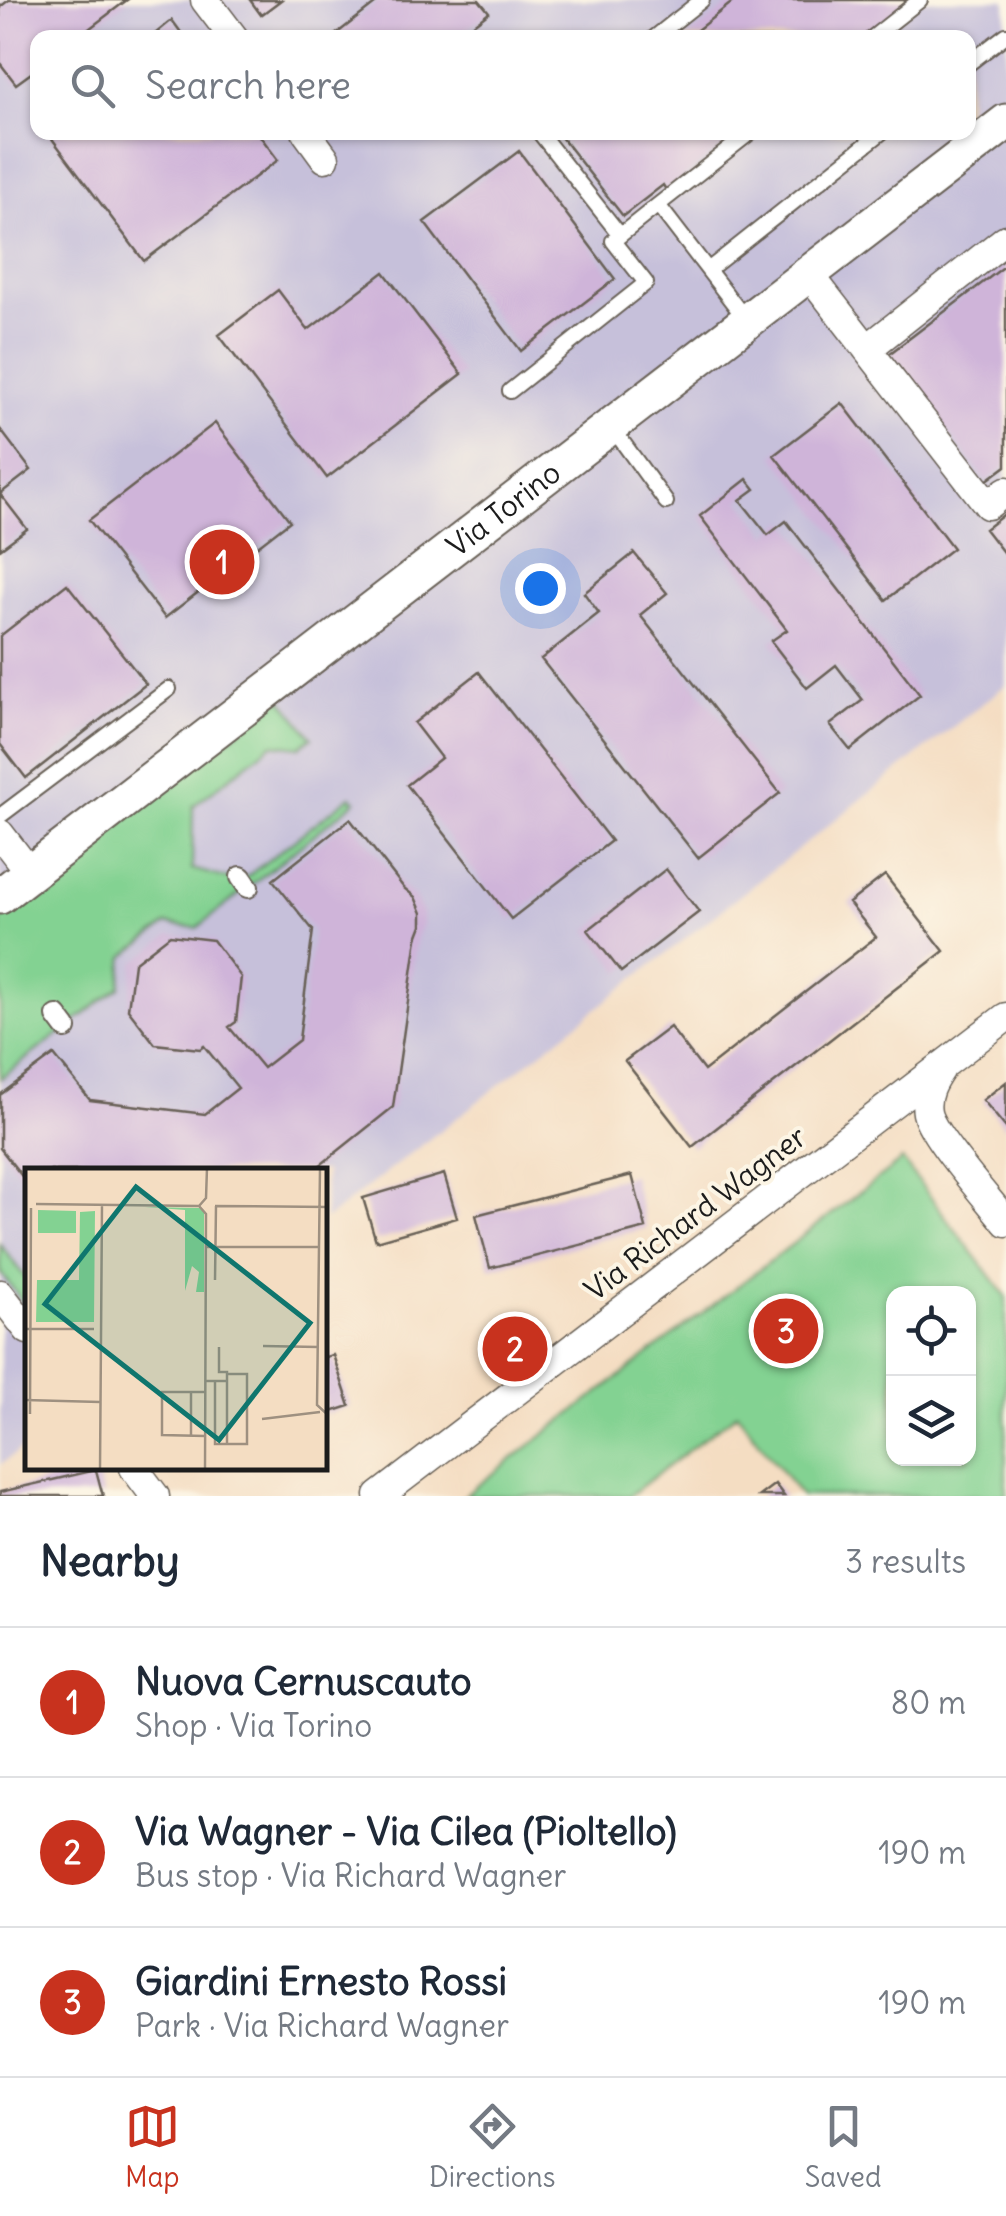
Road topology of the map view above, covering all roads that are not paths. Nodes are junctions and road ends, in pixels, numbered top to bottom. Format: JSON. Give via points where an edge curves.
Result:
{"nodes":[{"id":1,"x":205,"y":0,"type":"edge"},
{"id":2,"x":702,"y":0,"type":"edge"},
{"id":3,"x":920,"y":0,"type":"edge"},
{"id":4,"x":228,"y":30,"type":"edge"},
{"id":5,"x":664,"y":30,"type":"edge"},
{"id":6,"x":882,"y":30,"type":"edge"},
{"id":7,"x":1006,"y":35,"type":"edge"},
{"id":8,"x":976,"y":58,"type":"edge"},
{"id":9,"x":1006,"y":122,"type":"edge"},
{"id":10,"x":312,"y":140,"type":"edge"},
{"id":11,"x":546,"y":140,"type":"edge"},
{"id":12,"x":741,"y":140,"type":"edge"},
{"id":13,"x":872,"y":140,"type":"edge"},
{"id":14,"x":325,"y":158,"type":"dead end"},
{"id":15,"x":658,"y":206,"type":"junction"},
{"id":16,"x":620,"y":235,"type":"junction"},
{"id":17,"x":1006,"y":239,"type":"edge"},
{"id":18,"x":708,"y":270,"type":"junction"},
{"id":19,"x":809,"y":274,"type":"junction"},
{"id":20,"x":747,"y":322,"type":"junction"},
{"id":21,"x":867,"y":349,"type":"junction"},
{"id":22,"x":510,"y":391,"type":"dead end"},
{"id":23,"x":610,"y":426,"type":"junction"},
{"id":24,"x":1006,"y":491,"type":"edge"},
{"id":25,"x":666,"y":502,"type":"dead end"},
{"id":26,"x":169,"y":689,"type":"dead end"},
{"id":27,"x":0,"y":816,"type":"edge"},
{"id":28,"x":0,"y":834,"type":"edge"},
{"id":29,"x":30,"y":873,"type":"junction"},
{"id":30,"x":0,"y":896,"type":"edge"},
{"id":31,"x":1006,"y":1016,"type":"edge"},
{"id":32,"x":945,"y":1063,"type":"junction"},
{"id":33,"x":860,"y":1128,"type":"junction"},
{"id":34,"x":934,"y":1130,"type":"junction"},
{"id":35,"x":1006,"y":1222,"type":"edge"},
{"id":36,"x":0,"y":1294,"type":"edge"},
{"id":37,"x":25,"y":1326,"type":"edge"},
{"id":38,"x":136,"y":1471,"type":"edge"},
{"id":39,"x":154,"y":1496,"type":"edge"},
{"id":40,"x":379,"y":1496,"type":"edge"}],
"edges":[{"from":1,"to":4,"type":"street"},
{"from":2,"to":5,"type":"lane"},
{"from":3,"to":6,"type":"lane"},
{"from":7,"to":8,"type":"lane"},
{"from":9,"to":19,"type":"street","name":"Via Torino"},
{"from":10,"to":14,"type":"street"},
{"from":11,"to":16,"type":"lane"},
{"from":12,"to":15,"type":"lane"},
{"from":13,"to":18,"type":"lane"},
{"from":15,"to":16,"type":"lane"},
{"from":15,"to":18,"type":"lane"},
{"from":16,"to":22,"type":"lane","via":[[613,240],[646,284]]},
{"from":17,"to":21,"type":"street"},
{"from":18,"to":20,"type":"lane"},
{"from":19,"to":20,"type":"street","name":"Via Torino"},
{"from":19,"to":21,"type":"street"},
{"from":20,"to":23,"type":"street","name":"Via Torino"},
{"from":21,"to":24,"type":"street","via":[[988,505]]},
{"from":23,"to":25,"type":"lane"},
{"from":23,"to":29,"type":"street","name":"Via Torino"},
{"from":26,"to":27,"type":"lane"},
{"from":28,"to":29,"type":"street"},
{"from":29,"to":30,"type":"street","name":"Via Torino"},
{"from":31,"to":32,"type":"street","name":"Via Richard Wagner"},
{"from":32,"to":33,"type":"street","name":"Via Richard Wagner"},
{"from":32,"to":34,"type":"street","via":[[930,1086],[926,1111]]},
{"from":33,"to":34,"type":"street","name":"Via Richard Wagner","via":[[908,1121]]},
{"from":33,"to":40,"type":"street","name":"Via Richard Wagner"},
{"from":34,"to":35,"type":"street"},
{"from":36,"to":37,"type":"street"},
{"from":38,"to":39,"type":"street"}]}
